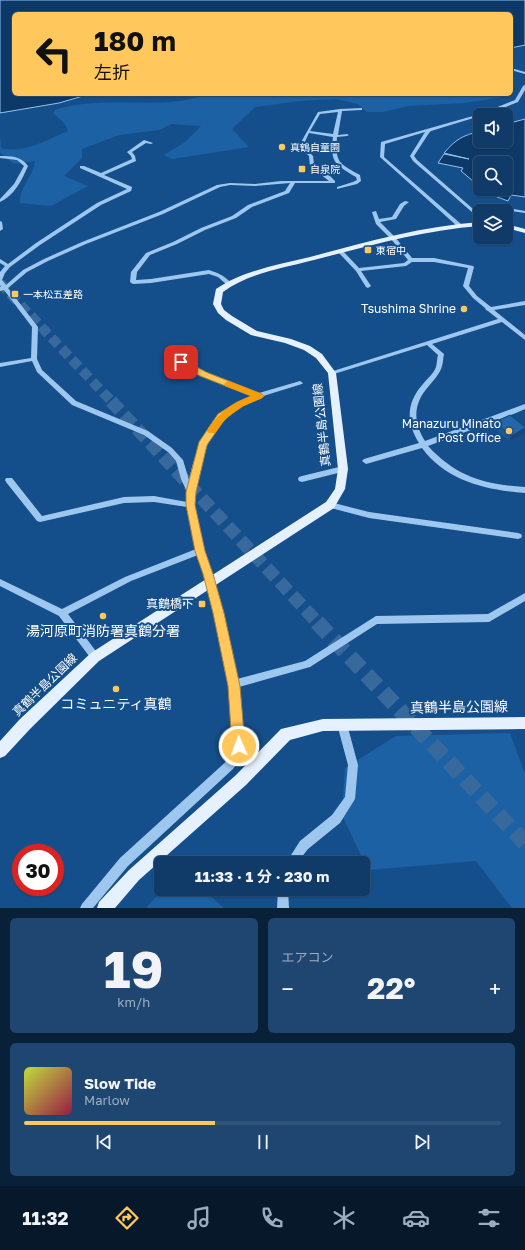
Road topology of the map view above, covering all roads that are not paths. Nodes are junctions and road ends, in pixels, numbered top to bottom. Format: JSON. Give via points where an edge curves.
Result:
{"nodes":[{"id":1,"x":513,"y":70,"type":"edge"},
{"id":2,"x":525,"y":74,"type":"edge"},
{"id":3,"x":525,"y":86,"type":"edge"},
{"id":4,"x":498,"y":108,"type":"edge"},
{"id":5,"x":360,"y":109,"type":"dead end"},
{"id":6,"x":340,"y":110,"type":"junction"},
{"id":7,"x":473,"y":117,"type":"edge"},
{"id":8,"x":430,"y":130,"type":"junction"},
{"id":9,"x":309,"y":132,"type":"junction"},
{"id":10,"x":347,"y":135,"type":"dead end"},
{"id":11,"x":335,"y":136,"type":"junction"},
{"id":12,"x":151,"y":143,"type":"dead end"},
{"id":13,"x":0,"y":157,"type":"edge"},
{"id":14,"x":82,"y":167,"type":"dead end"},
{"id":15,"x":101,"y":175,"type":"junction"},
{"id":16,"x":293,"y":183,"type":"junction"},
{"id":17,"x":339,"y":188,"type":"dead end"},
{"id":18,"x":0,"y":201,"type":"edge"},
{"id":19,"x":407,"y":202,"type":"dead end"},
{"id":20,"x":513,"y":210,"type":"edge"},
{"id":21,"x":374,"y":212,"type":"dead end"},
{"id":22,"x":473,"y":212,"type":"edge"},
{"id":23,"x":525,"y":212,"type":"edge"},
{"id":24,"x":377,"y":221,"type":"junction"},
{"id":25,"x":0,"y":222,"type":"edge"},
{"id":26,"x":473,"y":224,"type":"edge"},
{"id":27,"x":459,"y":225,"type":"junction"},
{"id":28,"x":513,"y":227,"type":"edge"},
{"id":29,"x":0,"y":229,"type":"edge"},
{"id":30,"x":525,"y":230,"type":"edge"},
{"id":31,"x":393,"y":238,"type":"junction"},
{"id":32,"x":340,"y":251,"type":"junction"},
{"id":33,"x":410,"y":260,"type":"junction"},
{"id":34,"x":0,"y":261,"type":"edge"},
{"id":35,"x":8,"y":266,"type":"junction"},
{"id":36,"x":358,"y":270,"type":"junction"},
{"id":37,"x":0,"y":280,"type":"edge"},
{"id":38,"x":229,"y":284,"type":"junction"},
{"id":39,"x":368,"y":286,"type":"dead end"},
{"id":40,"x":3,"y":288,"type":"edge"},
{"id":41,"x":525,"y":303,"type":"edge"},
{"id":42,"x":488,"y":309,"type":"junction"},
{"id":43,"x":501,"y":320,"type":"junction"},
{"id":44,"x":525,"y":338,"type":"edge"},
{"id":45,"x":428,"y":343,"type":"junction"},
{"id":46,"x":171,"y":356,"type":"dead end"},
{"id":47,"x":34,"y":359,"type":"junction"},
{"id":48,"x":0,"y":365,"type":"edge"},
{"id":49,"x":332,"y":373,"type":"junction"},
{"id":50,"x":300,"y":383,"type":"dead end"},
{"id":51,"x":259,"y":396,"type":"junction"},
{"id":52,"x":525,"y":406,"type":"edge"},
{"id":53,"x":422,"y":445,"type":"junction"},
{"id":54,"x":366,"y":461,"type":"dead end"},
{"id":55,"x":343,"y":469,"type":"junction"},
{"id":56,"x":302,"y":479,"type":"dead end"},
{"id":57,"x":9,"y":480,"type":"dead end"},
{"id":58,"x":525,"y":490,"type":"edge"},
{"id":59,"x":191,"y":492,"type":"junction"},
{"id":60,"x":191,"y":505,"type":"junction"},
{"id":61,"x":330,"y":505,"type":"junction"},
{"id":62,"x":518,"y":536,"type":"dead end"},
{"id":63,"x":200,"y":551,"type":"junction"},
{"id":64,"x":0,"y":582,"type":"edge"},
{"id":65,"x":525,"y":597,"type":"edge"},
{"id":66,"x":62,"y":613,"type":"junction"},
{"id":67,"x":95,"y":657,"type":"junction"},
{"id":68,"x":233,"y":684,"type":"junction"},
{"id":69,"x":525,"y":723,"type":"edge"},
{"id":70,"x":342,"y":724,"type":"junction"},
{"id":71,"x":0,"y":751,"type":"edge"},
{"id":72,"x":296,"y":856,"type":"edge"},
{"id":73,"x":283,"y":896,"type":"edge"},
{"id":74,"x":86,"y":908,"type":"edge"},
{"id":75,"x":105,"y":908,"type":"edge"},
{"id":76,"x":283,"y":908,"type":"edge"}],
"edges":[{"from":1,"to":2,"type":"street"},
{"from":3,"to":4,"type":"street","via":[[517,101]]},
{"from":5,"to":6,"type":"street"},
{"from":6,"to":9,"type":"street","via":[[316,115]]},
{"from":6,"to":11,"type":"street"},
{"from":7,"to":8,"type":"street"},
{"from":8,"to":22,"type":"street","via":[[412,156]]},
{"from":8,"to":27,"type":"street","via":[[383,143],[382,157]]},
{"from":9,"to":11,"type":"street"},
{"from":9,"to":16,"type":"street","via":[[301,146],[310,156],[312,165],[333,182]]},
{"from":10,"to":11,"type":"street"},
{"from":11,"to":17,"type":"street","via":[[338,163],[358,176],[359,180]]},
{"from":12,"to":15,"type":"street","via":[[145,141],[131,149],[129,152],[134,156],[134,160]]},
{"from":13,"to":18,"type":"street","via":[[17,158],[26,166],[13,190]]},
{"from":14,"to":15,"type":"street"},
{"from":15,"to":35,"type":"street","via":[[130,188],[99,204]]},
{"from":16,"to":38,"type":"street","via":[[287,192],[250,206],[234,217],[148,254],[134,272],[133,282],[209,272],[217,274]]},
{"from":16,"to":40,"type":"street","via":[[219,186],[46,260],[25,271]]},
{"from":19,"to":24,"type":"street","via":[[394,218]]},
{"from":20,"to":23,"type":"street"},
{"from":21,"to":24,"type":"street"},
{"from":24,"to":31,"type":"street"},
{"from":25,"to":29,"type":"street"},
{"from":26,"to":27,"type":"main road","name":"真鶴半島公園線"},
{"from":27,"to":31,"type":"main road","name":"真鶴半島公園線"},
{"from":28,"to":30,"type":"main road"},
{"from":31,"to":32,"type":"main road","name":"真鶴半島公園線"},
{"from":31,"to":33,"type":"street"},
{"from":32,"to":36,"type":"street"},
{"from":32,"to":38,"type":"main road","name":"真鶴半島公園線","via":[[245,276]]},
{"from":33,"to":36,"type":"street","via":[[406,264]]},
{"from":33,"to":42,"type":"street","via":[[434,260],[471,267],[466,286]]},
{"from":34,"to":35,"type":"street"},
{"from":35,"to":37,"type":"street"},
{"from":36,"to":39,"type":"street"},
{"from":37,"to":40,"type":"street"},
{"from":38,"to":49,"type":"main road","name":"真鶴半島公園線","via":[[219,291],[217,298],[221,312],[254,333],[307,348],[319,356]]},
{"from":40,"to":47,"type":"street","via":[[35,328]]},
{"from":41,"to":42,"type":"street"},
{"from":42,"to":43,"type":"street"},
{"from":43,"to":44,"type":"street"},
{"from":43,"to":45,"type":"street"},
{"from":45,"to":49,"type":"street"},
{"from":45,"to":53,"type":"street","via":[[440,354],[439,367],[418,395],[413,407],[413,420]]},
{"from":46,"to":51,"type":"street","via":[[203,374]]},
{"from":47,"to":48,"type":"street"},
{"from":47,"to":59,"type":"street","via":[[39,371],[74,403],[146,433],[170,450],[179,460]]},
{"from":49,"to":55,"type":"main road","name":"真鶴半島公園線"},
{"from":50,"to":51,"type":"street"},
{"from":51,"to":59,"type":"street","via":[[222,416],[202,445]]},
{"from":52,"to":53,"type":"street"},
{"from":53,"to":54,"type":"street"},
{"from":53,"to":58,"type":"street","via":[[456,473],[467,478],[485,485]]},
{"from":55,"to":56,"type":"street"},
{"from":55,"to":61,"type":"main road","name":"真鶴半島公園線","via":[[340,488]]},
{"from":57,"to":60,"type":"street","via":[[40,520],[124,500],[154,499]]},
{"from":59,"to":60,"type":"street"},
{"from":60,"to":63,"type":"street"},
{"from":61,"to":62,"type":"street","via":[[369,515]]},
{"from":61,"to":67,"type":"main road","name":"真鶴半島公園線"},
{"from":63,"to":66,"type":"street","via":[[128,579]]},
{"from":63,"to":68,"type":"street","bridge":true,"via":[[219,613]]},
{"from":64,"to":66,"type":"street"},
{"from":65,"to":68,"type":"street","via":[[489,618],[376,620],[307,664]]},
{"from":66,"to":67,"type":"street"},
{"from":67,"to":71,"type":"main road","name":"真鶴半島公園線"},
{"from":68,"to":74,"type":"street","via":[[239,737],[234,761],[124,862]]},
{"from":69,"to":70,"type":"main road","name":"真鶴半島公園線"},
{"from":70,"to":72,"type":"street","via":[[353,765],[350,798],[336,819],[304,845]]},
{"from":70,"to":75,"type":"main road","name":"真鶴半島公園線","via":[[323,725],[286,734],[241,780],[134,876]]},
{"from":73,"to":76,"type":"street"}]}
